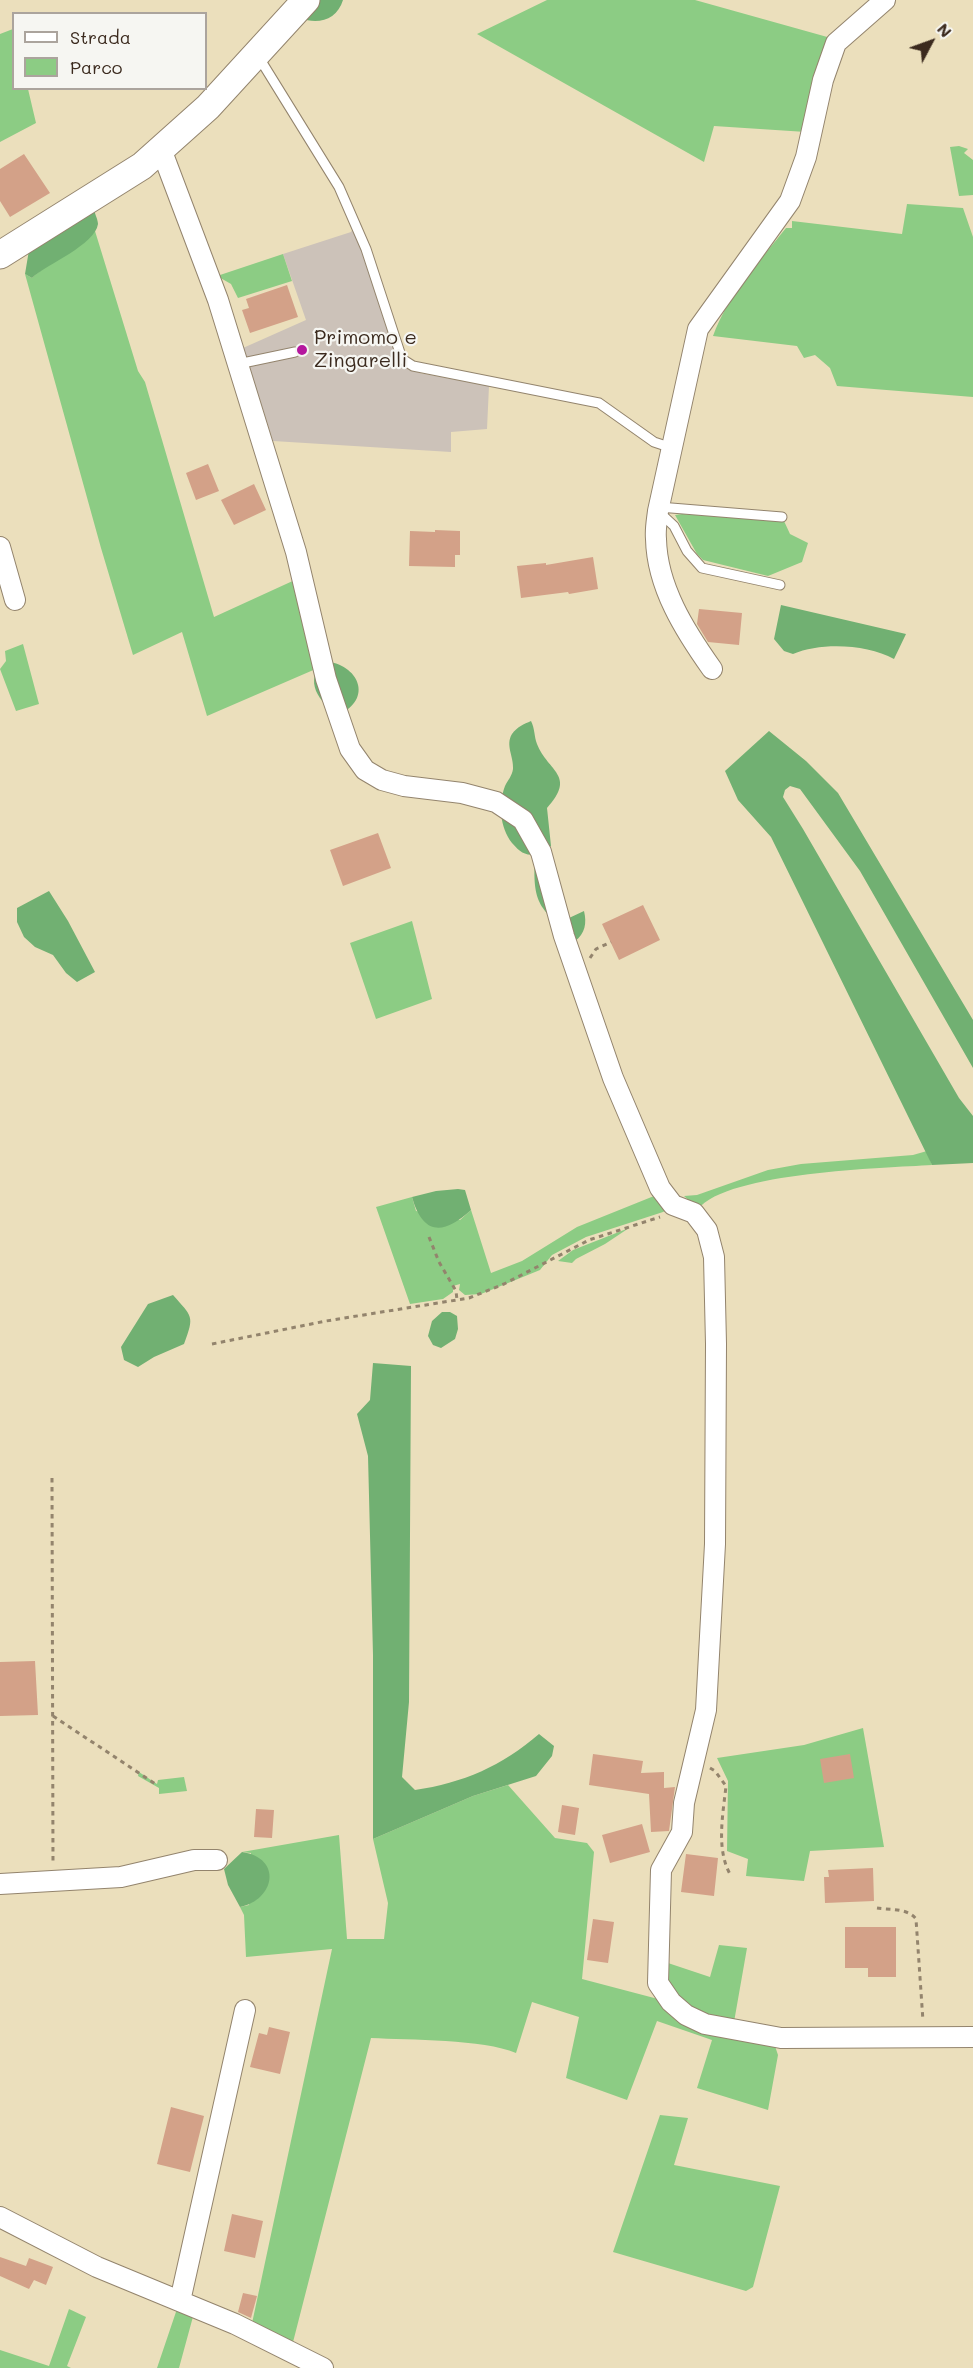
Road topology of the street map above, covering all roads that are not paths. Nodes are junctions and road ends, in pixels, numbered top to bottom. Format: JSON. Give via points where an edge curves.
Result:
{"nodes":[{"id":1,"x":306,"y":0,"type":"edge"},
{"id":2,"x":885,"y":0,"type":"edge"},
{"id":3,"x":257,"y":54,"type":"junction"},
{"id":4,"x":161,"y":149,"type":"junction"},
{"id":5,"x":0,"y":255,"type":"edge"},
{"id":6,"x":295,"y":352,"type":"dead end"},
{"id":7,"x":238,"y":364,"type":"junction"},
{"id":8,"x":672,"y":448,"type":"junction"},
{"id":9,"x":658,"y":509,"type":"junction"},
{"id":10,"x":782,"y":517,"type":"dead end"},
{"id":11,"x":0,"y":547,"type":"edge"},
{"id":12,"x":780,"y":585,"type":"dead end"},
{"id":13,"x":15,"y":600,"type":"dead end"},
{"id":14,"x":712,"y":669,"type":"dead end"},
{"id":15,"x":217,"y":1860,"type":"dead end"},
{"id":16,"x":0,"y":1884,"type":"edge"},
{"id":17,"x":245,"y":2010,"type":"dead end"},
{"id":18,"x":973,"y":2037,"type":"edge"},
{"id":19,"x":0,"y":2217,"type":"edge"},
{"id":20,"x":180,"y":2301,"type":"junction"},
{"id":21,"x":323,"y":2368,"type":"edge"}],
"edges":[{"from":1,"to":3,"type":"main road"},
{"from":2,"to":8,"type":"street","via":[[836,44],[790,201],[698,329]]},
{"from":3,"to":4,"type":"main road","via":[[208,107]]},
{"from":3,"to":8,"type":"lane","via":[[339,187],[366,249],[402,359],[412,366],[599,404],[654,442]]},
{"from":4,"to":5,"type":"main road","via":[[142,166]]},
{"from":4,"to":7,"type":"street"},
{"from":6,"to":7,"type":"lane"},
{"from":7,"to":18,"type":"street","via":[[297,552],[326,679],[350,749],[365,770],[382,780],[496,802],[523,820],[541,852],[564,936],[613,1078],[660,1188],[676,1206],[694,1213],[707,1230],[714,1257],[716,1344],[715,1544],[706,1710],[684,1803],[682,1832],[661,1870],[658,1983],[671,2002],[705,2024],[781,2038]]},
{"from":8,"to":9,"type":"street"},
{"from":9,"to":10,"type":"lane"},
{"from":9,"to":12,"type":"lane","via":[[702,568]]},
{"from":9,"to":14,"type":"street","via":[[656,539],[662,578],[687,632]]},
{"from":11,"to":13,"type":"street"},
{"from":15,"to":16,"type":"street","via":[[194,1860],[121,1877]]},
{"from":17,"to":20,"type":"street"},
{"from":19,"to":20,"type":"street","via":[[97,2266]]},
{"from":20,"to":21,"type":"street"}]}
